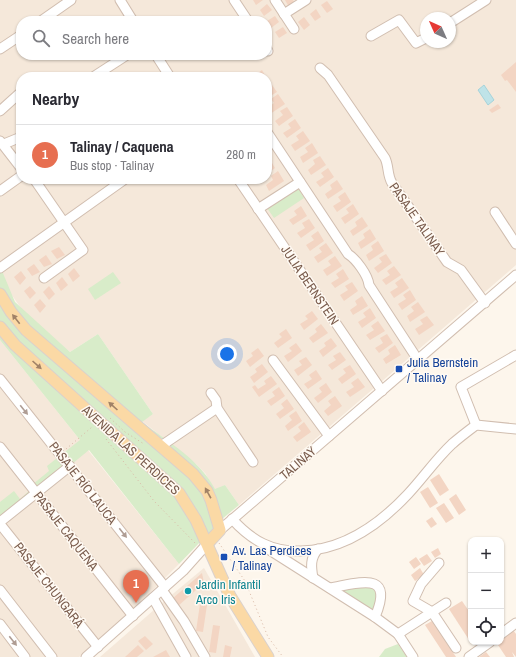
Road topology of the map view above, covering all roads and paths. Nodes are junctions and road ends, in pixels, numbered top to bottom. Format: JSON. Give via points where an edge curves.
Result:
{"nodes":[{"id":1,"x":71,"y":0,"type":"edge"},
{"id":2,"x":120,"y":0,"type":"edge"},
{"id":3,"x":234,"y":0,"type":"edge"},
{"id":4,"x":275,"y":0,"type":"edge"},
{"id":5,"x":306,"y":0,"type":"edge"},
{"id":6,"x":486,"y":0,"type":"edge"},
{"id":7,"x":284,"y":14,"type":"junction"},
{"id":8,"x":48,"y":16,"type":"edge"},
{"id":9,"x":128,"y":16,"type":"edge"},
{"id":10,"x":245,"y":16,"type":"edge"},
{"id":11,"x":456,"y":19,"type":"edge"},
{"id":12,"x":294,"y":29,"type":"dead end"},
{"id":13,"x":372,"y":36,"type":"dead end"},
{"id":14,"x":16,"y":38,"type":"edge"},
{"id":15,"x":420,"y":41,"type":"edge"},
{"id":16,"x":0,"y":49,"type":"edge"},
{"id":17,"x":119,"y":60,"type":"edge"},
{"id":18,"x":159,"y":60,"type":"edge"},
{"id":19,"x":320,"y":68,"type":"dead end"},
{"id":20,"x":101,"y":72,"type":"edge"},
{"id":21,"x":167,"y":72,"type":"edge"},
{"id":22,"x":16,"y":97,"type":"edge"},
{"id":23,"x":0,"y":111,"type":"edge"},
{"id":24,"x":16,"y":139,"type":"edge"},
{"id":25,"x":272,"y":140,"type":"edge"},
{"id":26,"x":2,"y":143,"type":"edge"},
{"id":27,"x":16,"y":161,"type":"edge"},
{"id":28,"x":16,"y":180,"type":"edge"},
{"id":29,"x":300,"y":182,"type":"junction"},
{"id":30,"x":38,"y":184,"type":"edge"},
{"id":31,"x":118,"y":184,"type":"edge"},
{"id":32,"x":241,"y":184,"type":"edge"},
{"id":33,"x":0,"y":191,"type":"edge"},
{"id":34,"x":258,"y":209,"type":"junction"},
{"id":35,"x":495,"y":212,"type":"dead end"},
{"id":36,"x":65,"y":222,"type":"junction"},
{"id":37,"x":516,"y":244,"type":"edge"},
{"id":38,"x":0,"y":268,"type":"edge"},
{"id":39,"x":516,"y":275,"type":"edge"},
{"id":40,"x":44,"y":278,"type":"dead end"},
{"id":41,"x":0,"y":294,"type":"edge"},
{"id":42,"x":485,"y":302,"type":"junction"},
{"id":43,"x":0,"y":327,"type":"edge"},
{"id":44,"x":516,"y":356,"type":"edge"},
{"id":45,"x":272,"y":360,"type":"dead end"},
{"id":46,"x":418,"y":360,"type":"junction"},
{"id":47,"x":0,"y":379,"type":"edge"},
{"id":48,"x":382,"y":391,"type":"junction"},
{"id":49,"x":211,"y":393,"type":"dead end"},
{"id":50,"x":217,"y":408,"type":"junction"},
{"id":51,"x":103,"y":421,"type":"junction"},
{"id":52,"x":476,"y":425,"type":"junction"},
{"id":53,"x":516,"y":429,"type":"edge"},
{"id":54,"x":329,"y":436,"type":"junction"},
{"id":55,"x":0,"y":446,"type":"edge"},
{"id":56,"x":161,"y":446,"type":"junction"},
{"id":57,"x":149,"y":447,"type":"dead end"},
{"id":58,"x":60,"y":454,"type":"junction"},
{"id":59,"x":253,"y":462,"type":"dead end"},
{"id":60,"x":70,"y":466,"type":"junction"},
{"id":61,"x":36,"y":493,"type":"junction"},
{"id":62,"x":232,"y":519,"type":"junction"},
{"id":63,"x":0,"y":523,"type":"edge"},
{"id":64,"x":220,"y":530,"type":"junction"},
{"id":65,"x":258,"y":542,"type":"junction"},
{"id":66,"x":208,"y":543,"type":"junction"},
{"id":67,"x":318,"y":549,"type":"junction"},
{"id":68,"x":440,"y":563,"type":"dead end"},
{"id":69,"x":313,"y":578,"type":"junction"},
{"id":70,"x":330,"y":588,"type":"junction"},
{"id":71,"x":164,"y":589,"type":"junction"},
{"id":72,"x":0,"y":590,"type":"edge"},
{"id":73,"x":153,"y":598,"type":"junction"},
{"id":74,"x":446,"y":603,"type":"dead end"},
{"id":75,"x":432,"y":612,"type":"junction"},
{"id":76,"x":133,"y":616,"type":"junction"},
{"id":77,"x":376,"y":617,"type":"junction"},
{"id":78,"x":516,"y":623,"type":"edge"},
{"id":79,"x":0,"y":624,"type":"edge"},
{"id":80,"x":504,"y":632,"type":"edge"},
{"id":81,"x":398,"y":634,"type":"junction"},
{"id":82,"x":486,"y":645,"type":"edge"},
{"id":83,"x":98,"y":647,"type":"junction"},
{"id":84,"x":456,"y":648,"type":"dead end"},
{"id":85,"x":26,"y":657,"type":"edge"},
{"id":86,"x":52,"y":657,"type":"edge"},
{"id":87,"x":86,"y":657,"type":"edge"},
{"id":88,"x":186,"y":657,"type":"edge"},
{"id":89,"x":205,"y":657,"type":"edge"},
{"id":90,"x":268,"y":657,"type":"edge"},
{"id":91,"x":283,"y":657,"type":"edge"},
{"id":92,"x":413,"y":657,"type":"edge"},
{"id":93,"x":469,"y":657,"type":"edge"}],
"edges":[{"from":1,"to":8,"type":"street"},
{"from":2,"to":9,"type":"street"},
{"from":3,"to":10,"type":"street"},
{"from":4,"to":7,"type":"street"},
{"from":5,"to":7,"type":"street"},
{"from":6,"to":11,"type":"street"},
{"from":7,"to":12,"type":"street"},
{"from":13,"to":15,"type":"street","via":[[399,20],[412,40],[416,43]]},
{"from":14,"to":16,"type":"street"},
{"from":17,"to":20,"type":"street"},
{"from":18,"to":21,"type":"street"},
{"from":19,"to":42,"type":"street","name":"PASAJE TALINAY","via":[[328,75],[385,158],[392,183],[447,262],[461,270]]},
{"from":22,"to":23,"type":"street"},
{"from":24,"to":26,"type":"street"},
{"from":25,"to":29,"type":"street"},
{"from":26,"to":27,"type":"street"},
{"from":28,"to":33,"type":"street"},
{"from":29,"to":34,"type":"street"},
{"from":29,"to":46,"type":"street","via":[[348,254],[354,258]]},
{"from":30,"to":36,"type":"street"},
{"from":31,"to":36,"type":"street"},
{"from":32,"to":34,"type":"street","name":"JULIA BERNSTEIN"},
{"from":34,"to":48,"type":"street","name":"JULIA BERNSTEIN"},
{"from":35,"to":37,"type":"street"},
{"from":36,"to":38,"type":"street"},
{"from":36,"to":40,"type":"street","via":[[83,250]]},
{"from":39,"to":42,"type":"street","name":"TALINAY"},
{"from":56,"to":41,"type":"main road","name":"AVENIDA LAS PERDICES","one_way":true,"via":[[26,330]]},
{"from":42,"to":46,"type":"street","name":"TALINAY"},
{"from":43,"to":51,"type":"main road","name":"AVENIDA LAS PERDICES","one_way":true,"via":[[15,345]]},
{"from":44,"to":52,"type":"street","via":[[461,387]]},
{"from":45,"to":54,"type":"street"},
{"from":46,"to":48,"type":"street","name":"TALINAY"},
{"from":47,"to":58,"type":"street","name":"PASAJE RÍO LAUCA","one_way":true},
{"from":48,"to":54,"type":"street","name":"TALINAY"},
{"from":49,"to":50,"type":"street","via":[[216,400]]},
{"from":50,"to":56,"type":"street"},
{"from":50,"to":59,"type":"street"},
{"from":51,"to":57,"type":"path"},
{"from":51,"to":58,"type":"path"},
{"from":51,"to":66,"type":"main road","name":"AVENIDA LAS PERDICES","via":[[179,494],[188,505]]},
{"from":51,"to":66,"type":"path","via":[[106,441],[154,501]]},
{"from":52,"to":53,"type":"street"},
{"from":52,"to":67,"type":"street","via":[[452,445],[406,496],[377,521],[344,542]]},
{"from":54,"to":62,"type":"street","name":"TALINAY"},
{"from":55,"to":61,"type":"street","name":"PASAJE CAQUENA"},
{"from":64,"to":56,"type":"main road","name":"AVENIDA LAS PERDICES","one_way":true,"via":[[212,500],[202,484],[186,466]]},
{"from":58,"to":60,"type":"street","name":"PASAJE RÍO LAUCA"},
{"from":60,"to":61,"type":"street"},
{"from":60,"to":71,"type":"street","name":"PASAJE RÍO LAUCA","one_way":true},
{"from":61,"to":63,"type":"street"},
{"from":61,"to":76,"type":"street","name":"PASAJE CAQUENA"},
{"from":62,"to":64,"type":"street","name":"TALINAY"},
{"from":62,"to":65,"type":"street"},
{"from":63,"to":83,"type":"street","name":"PASAJE CHUNGARÁ"},
{"from":64,"to":66,"type":"main road","name":"TALINAY"},
{"from":65,"to":67,"type":"street","via":[[288,552]]},
{"from":65,"to":69,"type":"street"},
{"from":66,"to":71,"type":"street","name":"TALINAY"},
{"from":66,"to":90,"type":"main road","name":"AVENIDA LAS PERDICES","via":[[230,596]]},
{"from":66,"to":91,"type":"path","via":[[245,581],[268,637]]},
{"from":67,"to":69,"type":"street","via":[[311,561]]},
{"from":68,"to":75,"type":"street","via":[[421,584],[413,601]]},
{"from":69,"to":70,"type":"street"},
{"from":70,"to":77,"type":"street"},
{"from":70,"to":77,"type":"street","via":[[369,581],[377,585],[382,600]]},
{"from":71,"to":73,"type":"street","name":"TALINAY"},
{"from":71,"to":89,"type":"street","name":"PASAJE RÍO LAUCA"},
{"from":72,"to":86,"type":"street"},
{"from":73,"to":76,"type":"street","name":"TALINAY"},
{"from":73,"to":88,"type":"street"},
{"from":74,"to":75,"type":"street"},
{"from":75,"to":81,"type":"street"},
{"from":75,"to":84,"type":"street"},
{"from":76,"to":83,"type":"street","name":"TALINAY"},
{"from":77,"to":81,"type":"street"},
{"from":78,"to":80,"type":"street"},
{"from":79,"to":85,"type":"street","one_way":true},
{"from":81,"to":92,"type":"street"},
{"from":82,"to":93,"type":"street"},
{"from":83,"to":87,"type":"street","name":"TALINAY"}]}
